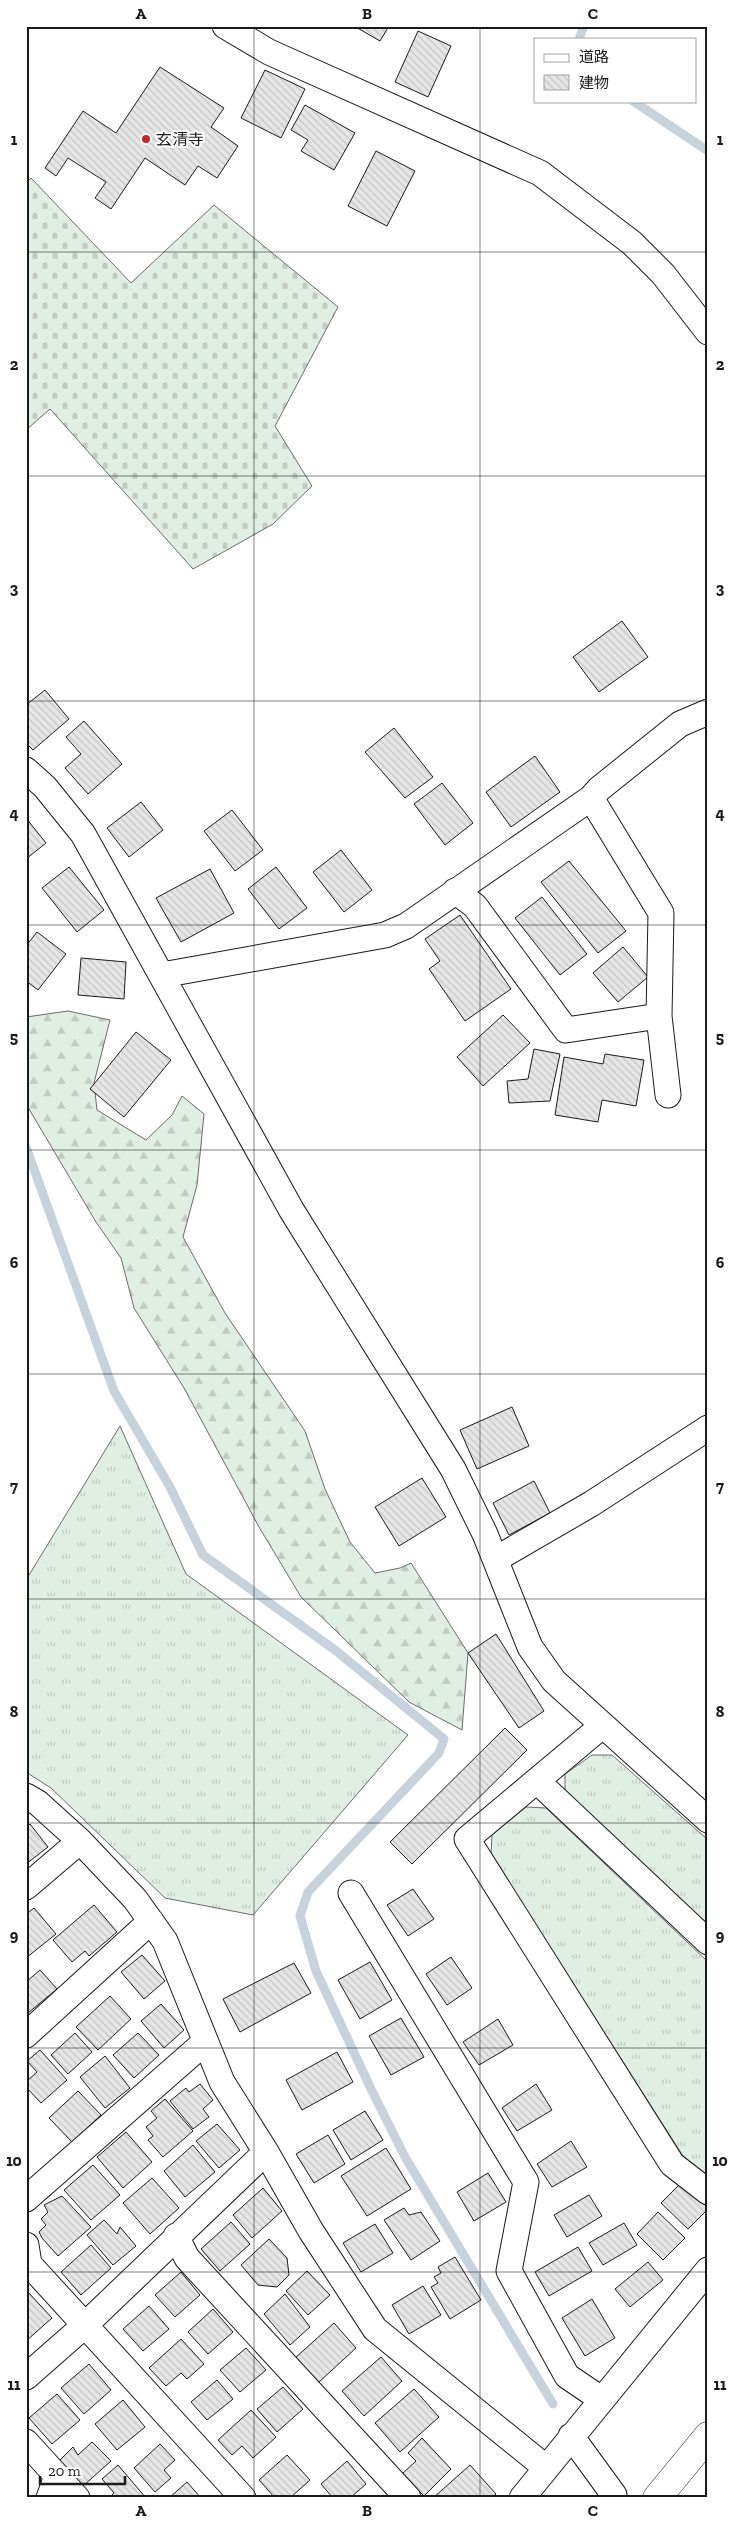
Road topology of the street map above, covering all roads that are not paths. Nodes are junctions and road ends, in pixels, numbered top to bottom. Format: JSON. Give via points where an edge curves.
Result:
{"nodes":[{"id":1,"x":225,"y":26,"type":"edge"},
{"id":2,"x":708,"y":332,"type":"edge"},
{"id":3,"x":708,"y":712,"type":"edge"},
{"id":4,"x":26,"y":770,"type":"edge"},
{"id":5,"x":592,"y":798,"type":"junction"},
{"id":6,"x":455,"y":891,"type":"junction"},
{"id":7,"x":162,"y":975,"type":"junction"},
{"id":8,"x":659,"y":1016,"type":"junction"},
{"id":9,"x":668,"y":1095,"type":"dead end"},
{"id":10,"x":708,"y":1428,"type":"edge"},
{"id":11,"x":496,"y":1559,"type":"junction"},
{"id":12,"x":602,"y":1726,"type":"junction"},
{"id":13,"x":538,"y":1782,"type":"junction"},
{"id":14,"x":26,"y":1796,"type":"edge"},
{"id":15,"x":708,"y":1820,"type":"edge"},
{"id":16,"x":80,"y":1842,"type":"junction"},
{"id":17,"x":26,"y":1887,"type":"edge"},
{"id":18,"x":350,"y":1893,"type":"dead end"},
{"id":19,"x":151,"y":1921,"type":"junction"},
{"id":20,"x":708,"y":1942,"type":"edge"},
{"id":21,"x":26,"y":2035,"type":"edge"},
{"id":22,"x":205,"y":2042,"type":"junction"},
{"id":23,"x":266,"y":2152,"type":"junction"},
{"id":24,"x":708,"y":2192,"type":"edge"},
{"id":25,"x":26,"y":2199,"type":"edge"},
{"id":26,"x":176,"y":2236,"type":"junction"},
{"id":27,"x":26,"y":2245,"type":"edge"},
{"id":28,"x":708,"y":2270,"type":"edge"},
{"id":29,"x":84,"y":2326,"type":"junction"},
{"id":30,"x":26,"y":2378,"type":"edge"},
{"id":31,"x":602,"y":2399,"type":"junction"},
{"id":32,"x":572,"y":2436,"type":"junction"},
{"id":33,"x":708,"y":2436,"type":"edge"},
{"id":34,"x":26,"y":2442,"type":"edge"},
{"id":35,"x":545,"y":2467,"type":"junction"},
{"id":36,"x":53,"y":2487,"type":"edge"},
{"id":37,"x":614,"y":2495,"type":"dead end"},
{"id":38,"x":77,"y":2498,"type":"edge"},
{"id":39,"x":243,"y":2498,"type":"edge"},
{"id":40,"x":408,"y":2498,"type":"edge"},
{"id":41,"x":522,"y":2498,"type":"edge"},
{"id":42,"x":658,"y":2498,"type":"edge"}],
"edges":[{"from":1,"to":2,"type":"street","via":[[270,52],[540,173],[632,243],[663,274]]},
{"from":3,"to":5,"type":"street","via":[[680,724],[654,743],[598,789]]},
{"from":4,"to":7,"type":"street","via":[[45,787],[83,834]]},
{"from":5,"to":6,"type":"street"},
{"from":5,"to":8,"type":"street","via":[[661,913]]},
{"from":6,"to":7,"type":"street","via":[[406,926],[385,935]]},
{"from":6,"to":8,"type":"street","via":[[475,906],[566,1030]]},
{"from":7,"to":11,"type":"street","via":[[292,1211],[453,1469]]},
{"from":8,"to":9,"type":"street"},
{"from":10,"to":11,"type":"street","via":[[591,1504]]},
{"from":11,"to":12,"type":"street","via":[[530,1647],[554,1681]]},
{"from":12,"to":13,"type":"street"},
{"from":12,"to":15,"type":"street"},
{"from":13,"to":20,"type":"street"},
{"from":13,"to":24,"type":"street","via":[[467,1839],[672,2164]]},
{"from":14,"to":16,"type":"street"},
{"from":16,"to":17,"type":"street"},
{"from":16,"to":19,"type":"street","via":[[135,1899]]},
{"from":18,"to":31,"type":"street","via":[[526,2182],[509,2271],[567,2376]]},
{"from":19,"to":21,"type":"street"},
{"from":19,"to":22,"type":"street","via":[[165,1941]]},
{"from":22,"to":23,"type":"street","via":[[222,2082]]},
{"from":22,"to":25,"type":"street"},
{"from":23,"to":26,"type":"street"},
{"from":23,"to":35,"type":"street","via":[[311,2231],[375,2329]]},
{"from":26,"to":29,"type":"street"},
{"from":26,"to":40,"type":"street","via":[[187,2258]]},
{"from":27,"to":29,"type":"street","via":[[29,2264]]},
{"from":28,"to":31,"type":"street"},
{"from":29,"to":30,"type":"street"},
{"from":29,"to":39,"type":"street"},
{"from":31,"to":32,"type":"street"},
{"from":32,"to":35,"type":"street"},
{"from":32,"to":37,"type":"street"},
{"from":33,"to":42,"type":"highway"},
{"from":34,"to":36,"type":"street"},
{"from":35,"to":41,"type":"street"},
{"from":36,"to":38,"type":"street"}]}
